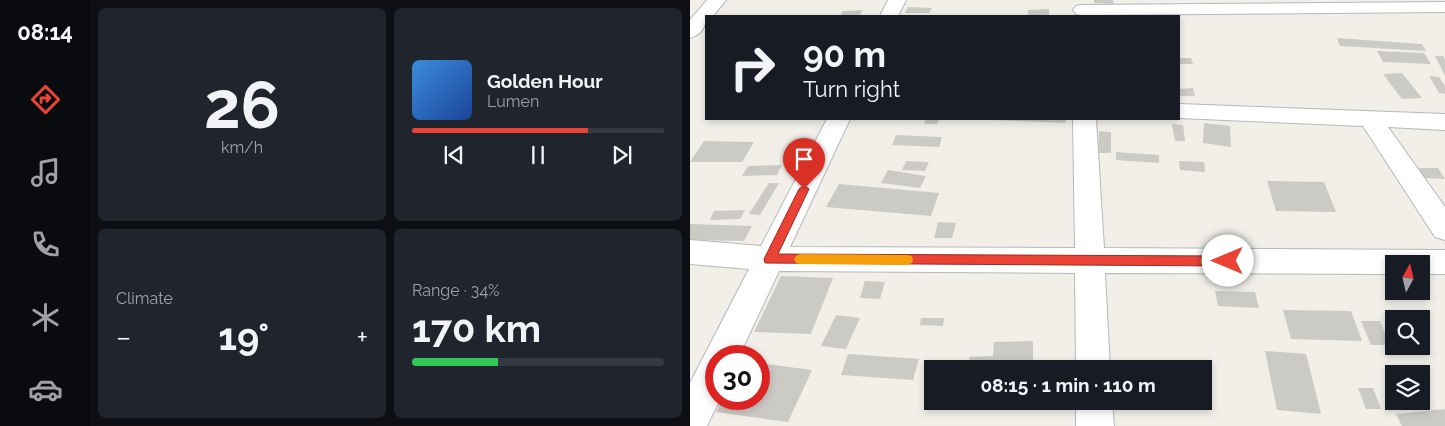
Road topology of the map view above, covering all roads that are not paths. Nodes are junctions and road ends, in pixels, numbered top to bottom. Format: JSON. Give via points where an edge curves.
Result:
{"nodes":[{"id":1,"x":717,"y":0,"type":"edge"},
{"id":2,"x":897,"y":0,"type":"edge"},
{"id":3,"x":1445,"y":7,"type":"edge"},
{"id":4,"x":1082,"y":9,"type":"edge"},
{"id":5,"x":890,"y":15,"type":"edge"},
{"id":6,"x":690,"y":32,"type":"edge"},
{"id":7,"x":1180,"y":110,"type":"edge"},
{"id":8,"x":1370,"y":119,"type":"junction"},
{"id":9,"x":838,"y":120,"type":"edge"},
{"id":10,"x":1085,"y":120,"type":"edge"},
{"id":11,"x":1445,"y":122,"type":"edge"},
{"id":12,"x":1445,"y":229,"type":"edge"},
{"id":13,"x":690,"y":252,"type":"edge"},
{"id":14,"x":770,"y":259,"type":"junction"},
{"id":15,"x":1090,"y":260,"type":"junction"},
{"id":16,"x":1445,"y":262,"type":"edge"},
{"id":17,"x":727,"y":345,"type":"edge"},
{"id":18,"x":1093,"y":360,"type":"edge"},
{"id":19,"x":705,"y":391,"type":"edge"},
{"id":20,"x":1094,"y":410,"type":"edge"},
{"id":21,"x":690,"y":422,"type":"edge"},
{"id":22,"x":1095,"y":426,"type":"edge"}],
"edges":[{"from":1,"to":6,"type":"street"},
{"from":2,"to":5,"type":"street"},
{"from":3,"to":4,"type":"street"},
{"from":7,"to":8,"type":"street"},
{"from":8,"to":11,"type":"street"},
{"from":8,"to":12,"type":"street"},
{"from":9,"to":14,"type":"street"},
{"from":10,"to":15,"type":"street"},
{"from":13,"to":14,"type":"street"},
{"from":14,"to":15,"type":"street"},
{"from":14,"to":17,"type":"street"},
{"from":15,"to":16,"type":"street"},
{"from":15,"to":18,"type":"street"},
{"from":19,"to":21,"type":"street"},
{"from":20,"to":22,"type":"street"}]}
